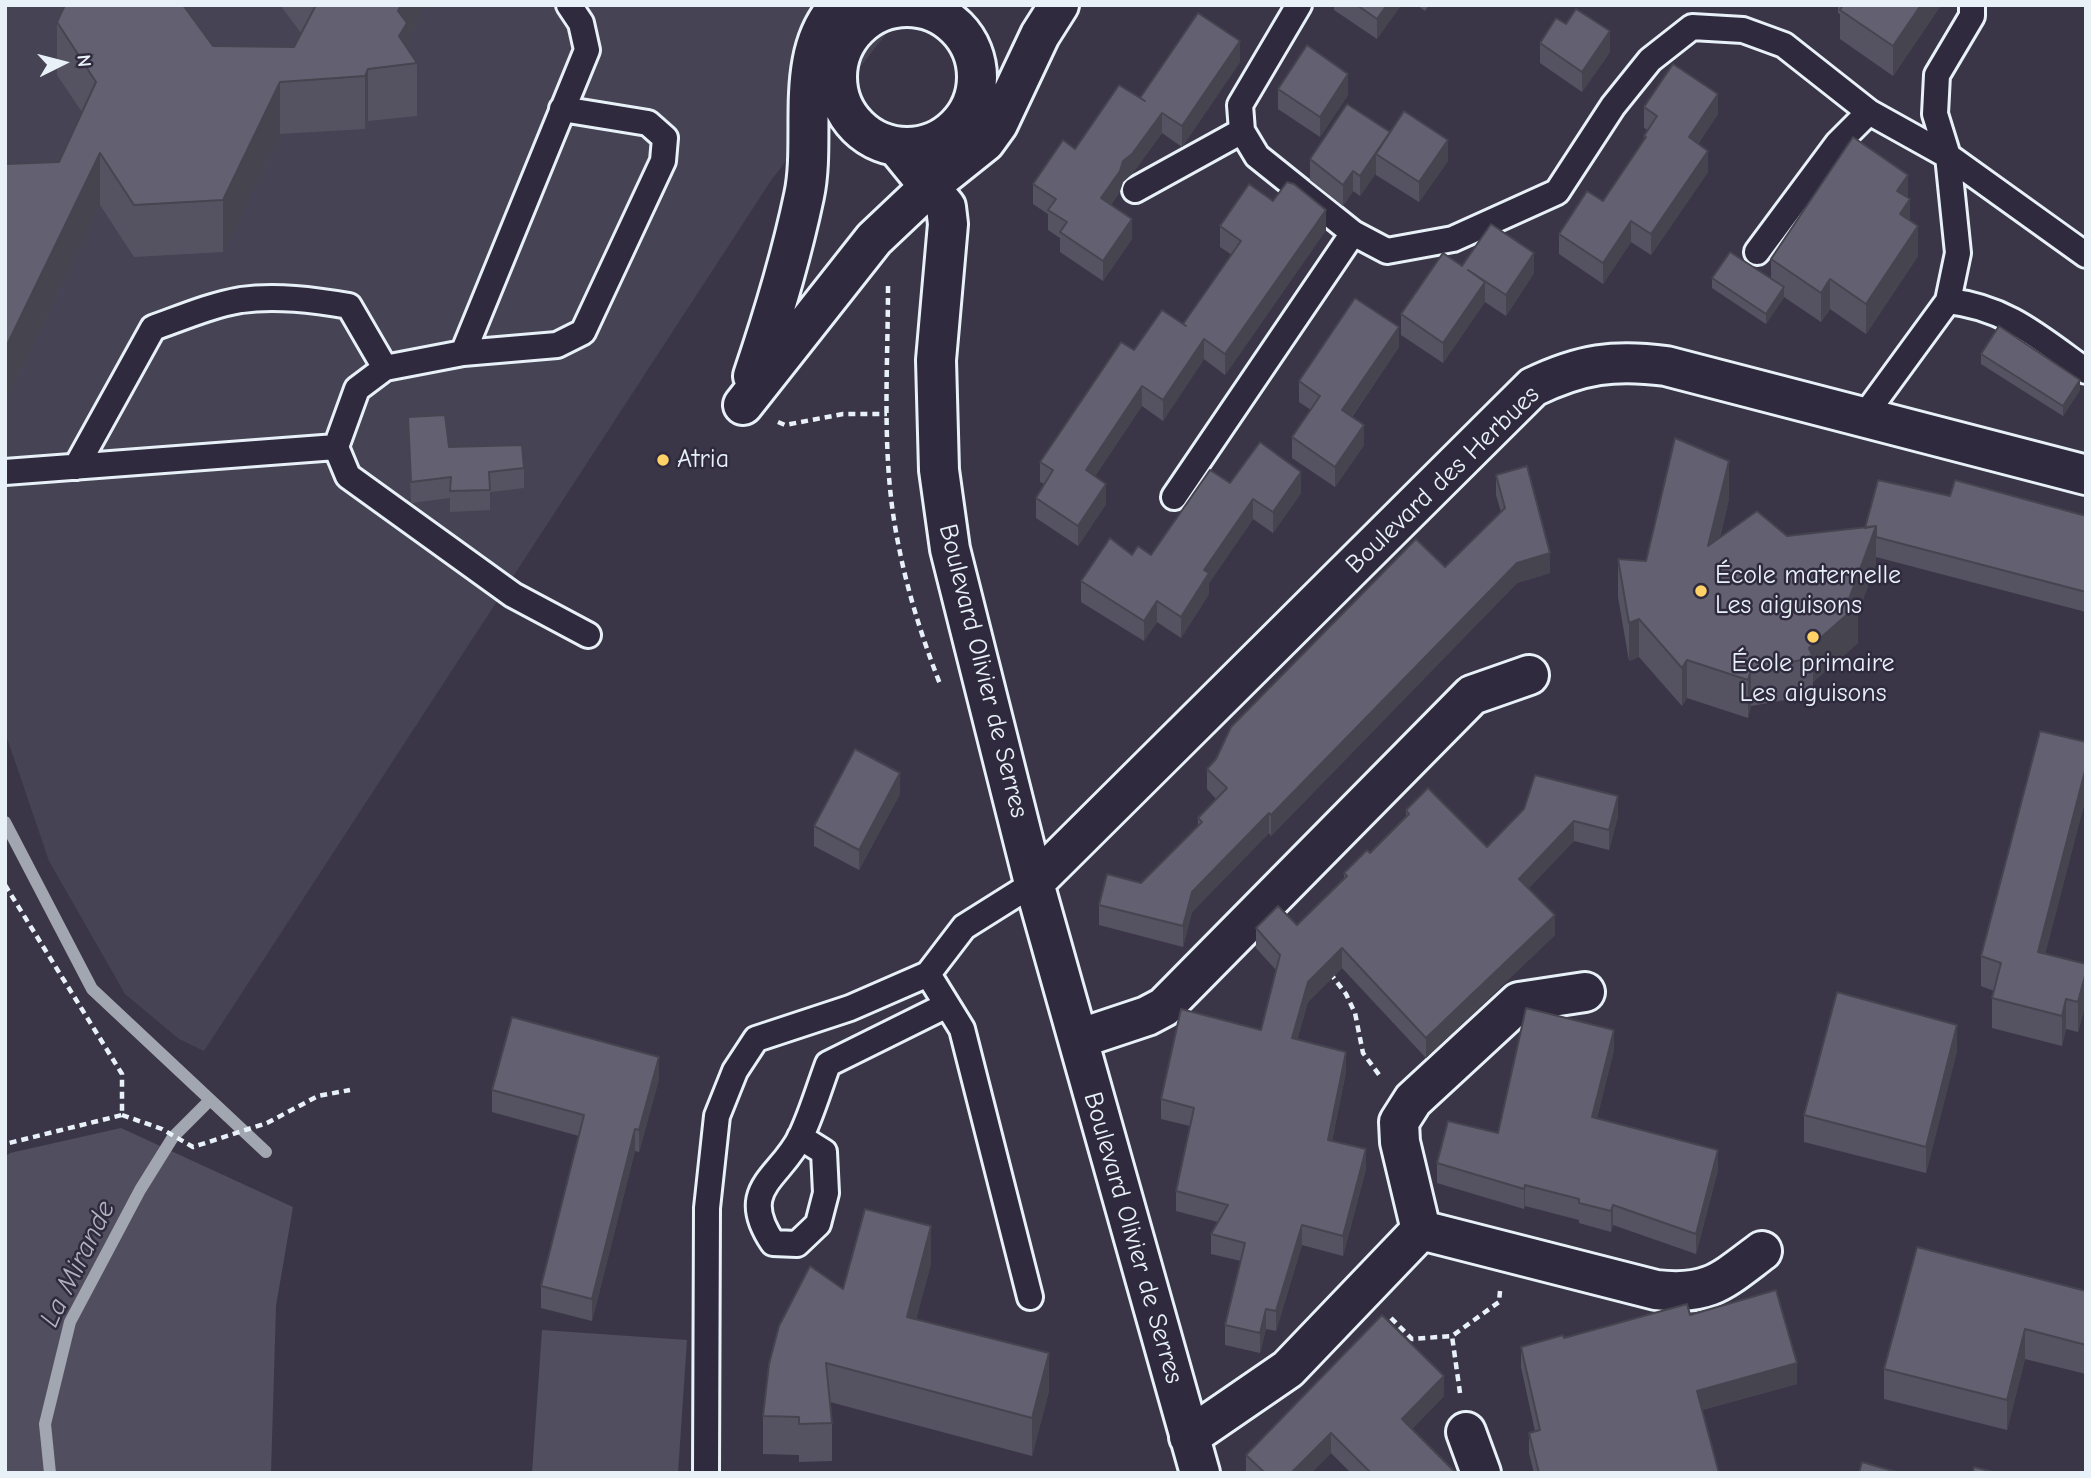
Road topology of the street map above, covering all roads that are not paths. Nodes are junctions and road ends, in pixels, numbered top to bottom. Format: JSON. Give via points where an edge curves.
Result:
{"nodes":[{"id":1,"x":569,"y":5,"type":"edge"},
{"id":2,"x":1032,"y":5,"type":"edge"},
{"id":3,"x":1059,"y":5,"type":"edge"},
{"id":4,"x":1299,"y":5,"type":"edge"},
{"id":5,"x":1972,"y":5,"type":"edge"},
{"id":6,"x":933,"y":7,"type":"edge"},
{"id":7,"x":856,"y":10,"type":"edge"},
{"id":8,"x":970,"y":107,"type":"junction"},
{"id":9,"x":562,"y":109,"type":"junction"},
{"id":10,"x":1869,"y":112,"type":"junction"},
{"id":11,"x":1242,"y":131,"type":"junction"},
{"id":12,"x":897,"y":147,"type":"junction"},
{"id":13,"x":1948,"y":156,"type":"junction"},
{"id":14,"x":944,"y":186,"type":"junction"},
{"id":15,"x":1135,"y":190,"type":"dead end"},
{"id":16,"x":1353,"y":233,"type":"junction"},
{"id":17,"x":1757,"y":252,"type":"dead end"},
{"id":18,"x":2086,"y":255,"type":"edge"},
{"id":19,"x":1948,"y":301,"type":"junction"},
{"id":20,"x":463,"y":353,"type":"junction"},
{"id":21,"x":386,"y":368,"type":"junction"},
{"id":22,"x":2086,"y":371,"type":"edge"},
{"id":23,"x":1864,"y":416,"type":"junction"},
{"id":24,"x":336,"y":447,"type":"junction"},
{"id":25,"x":76,"y":467,"type":"junction"},
{"id":26,"x":5,"y":472,"type":"edge"},
{"id":27,"x":2086,"y":475,"type":"edge"},
{"id":28,"x":1174,"y":497,"type":"dead end"},
{"id":29,"x":588,"y":635,"type":"dead end"},
{"id":30,"x":1529,"y":676,"type":"dead end"},
{"id":31,"x":1034,"y":883,"type":"junction"},
{"id":32,"x":928,"y":974,"type":"junction"},
{"id":33,"x":1585,"y":992,"type":"dead end"},
{"id":34,"x":947,"y":1005,"type":"junction"},
{"id":35,"x":1078,"y":1039,"type":"junction"},
{"id":36,"x":800,"y":1137,"type":"dead end"},
{"id":37,"x":1421,"y":1230,"type":"junction"},
{"id":38,"x":1762,"y":1251,"type":"dead end"},
{"id":39,"x":1030,"y":1297,"type":"dead end"},
{"id":40,"x":1466,"y":1432,"type":"road end"},
{"id":41,"x":1189,"y":1437,"type":"junction"},
{"id":42,"x":706,"y":1473,"type":"edge"},
{"id":43,"x":1200,"y":1473,"type":"edge"},
{"id":44,"x":1481,"y":1473,"type":"edge"}],
"edges":[{"from":1,"to":9,"type":"lane","via":[[581,23],[587,50]]},
{"from":2,"to":8,"type":"street"},
{"from":3,"to":14,"type":"street","via":[[998,124]]},
{"from":4,"to":11,"type":"lane","via":[[1240,105]]},
{"from":5,"to":13,"type":"lane","via":[[1972,16],[1937,75],[1936,114]]},
{"from":6,"to":7,"type":"street"},
{"from":6,"to":8,"type":"street","via":[[963,33],[973,53],[978,75]]},
{"from":7,"to":12,"type":"street","via":[[839,57],[836,81],[842,104],[855,125],[874,139]]},
{"from":7,"to":14,"type":"street","via":[[820,35],[812,67],[805,192],[780,295],[743,405],[874,239]]},
{"from":8,"to":12,"type":"street","via":[[935,142]]},
{"from":8,"to":14,"type":"street","name":"Boulevard Olivier de Serres"},
{"from":9,"to":20,"type":"lane"},
{"from":9,"to":20,"type":"lane","via":[[648,122],[665,138],[663,161],[583,332],[557,345]]},
{"from":10,"to":13,"type":"lane"},
{"from":10,"to":16,"type":"lane","via":[[1784,45],[1743,30],[1692,27],[1650,60],[1613,106],[1557,192],[1452,239],[1387,251]]},
{"from":10,"to":17,"type":"lane","via":[[1838,143]]},
{"from":11,"to":15,"type":"lane"},
{"from":11,"to":16,"type":"lane","via":[[1257,156]]},
{"from":12,"to":14,"type":"street"},
{"from":13,"to":18,"type":"lane"},
{"from":13,"to":19,"type":"lane","via":[[1958,253]]},
{"from":14,"to":31,"type":"street","name":"Boulevard Olivier de Serres","via":[[948,223],[936,360],[939,470],[950,549]]},
{"from":16,"to":28,"type":"lane"},
{"from":19,"to":22,"type":"lane","via":[[1973,303],[2011,317]]},
{"from":19,"to":23,"type":"lane"},
{"from":20,"to":21,"type":"lane"},
{"from":21,"to":24,"type":"lane","via":[[357,388]]},
{"from":21,"to":25,"type":"lane","via":[[349,306],[305,299],[241,300],[187,316],[153,328]]},
{"from":23,"to":27,"type":"street","name":"Boulevard des Herbues"},
{"from":23,"to":31,"type":"street","name":"Boulevard des Herbues","via":[[1666,366],[1632,362],[1595,364],[1533,387]]},
{"from":24,"to":25,"type":"lane"},
{"from":24,"to":29,"type":"lane","via":[[348,476],[513,595]]},
{"from":25,"to":26,"type":"lane"},
{"from":30,"to":35,"type":"street","via":[[1472,695],[1164,1007]]},
{"from":31,"to":32,"type":"lane","via":[[964,927]]},
{"from":31,"to":35,"type":"street","name":"Boulevard Olivier de Serres"},
{"from":32,"to":34,"type":"lane"},
{"from":32,"to":42,"type":"lane","via":[[850,1008],[756,1039],[735,1071],[717,1116],[707,1208]]},
{"from":33,"to":37,"type":"street","via":[[1519,1002],[1406,1110],[1399,1122],[1400,1142]]},
{"from":34,"to":36,"type":"lane","via":[[828,1064]]},
{"from":34,"to":39,"type":"lane","via":[[962,1029]]},
{"from":35,"to":41,"type":"street","name":"Boulevard Olivier de Serres"},
{"from":37,"to":38,"type":"street","via":[[1656,1290],[1684,1293],[1718,1284]]},
{"from":37,"to":41,"type":"street","via":[[1289,1369]]},
{"from":40,"to":44,"type":"street"},
{"from":41,"to":43,"type":"street","name":"Boulevard Olivier de Serres"}]}
